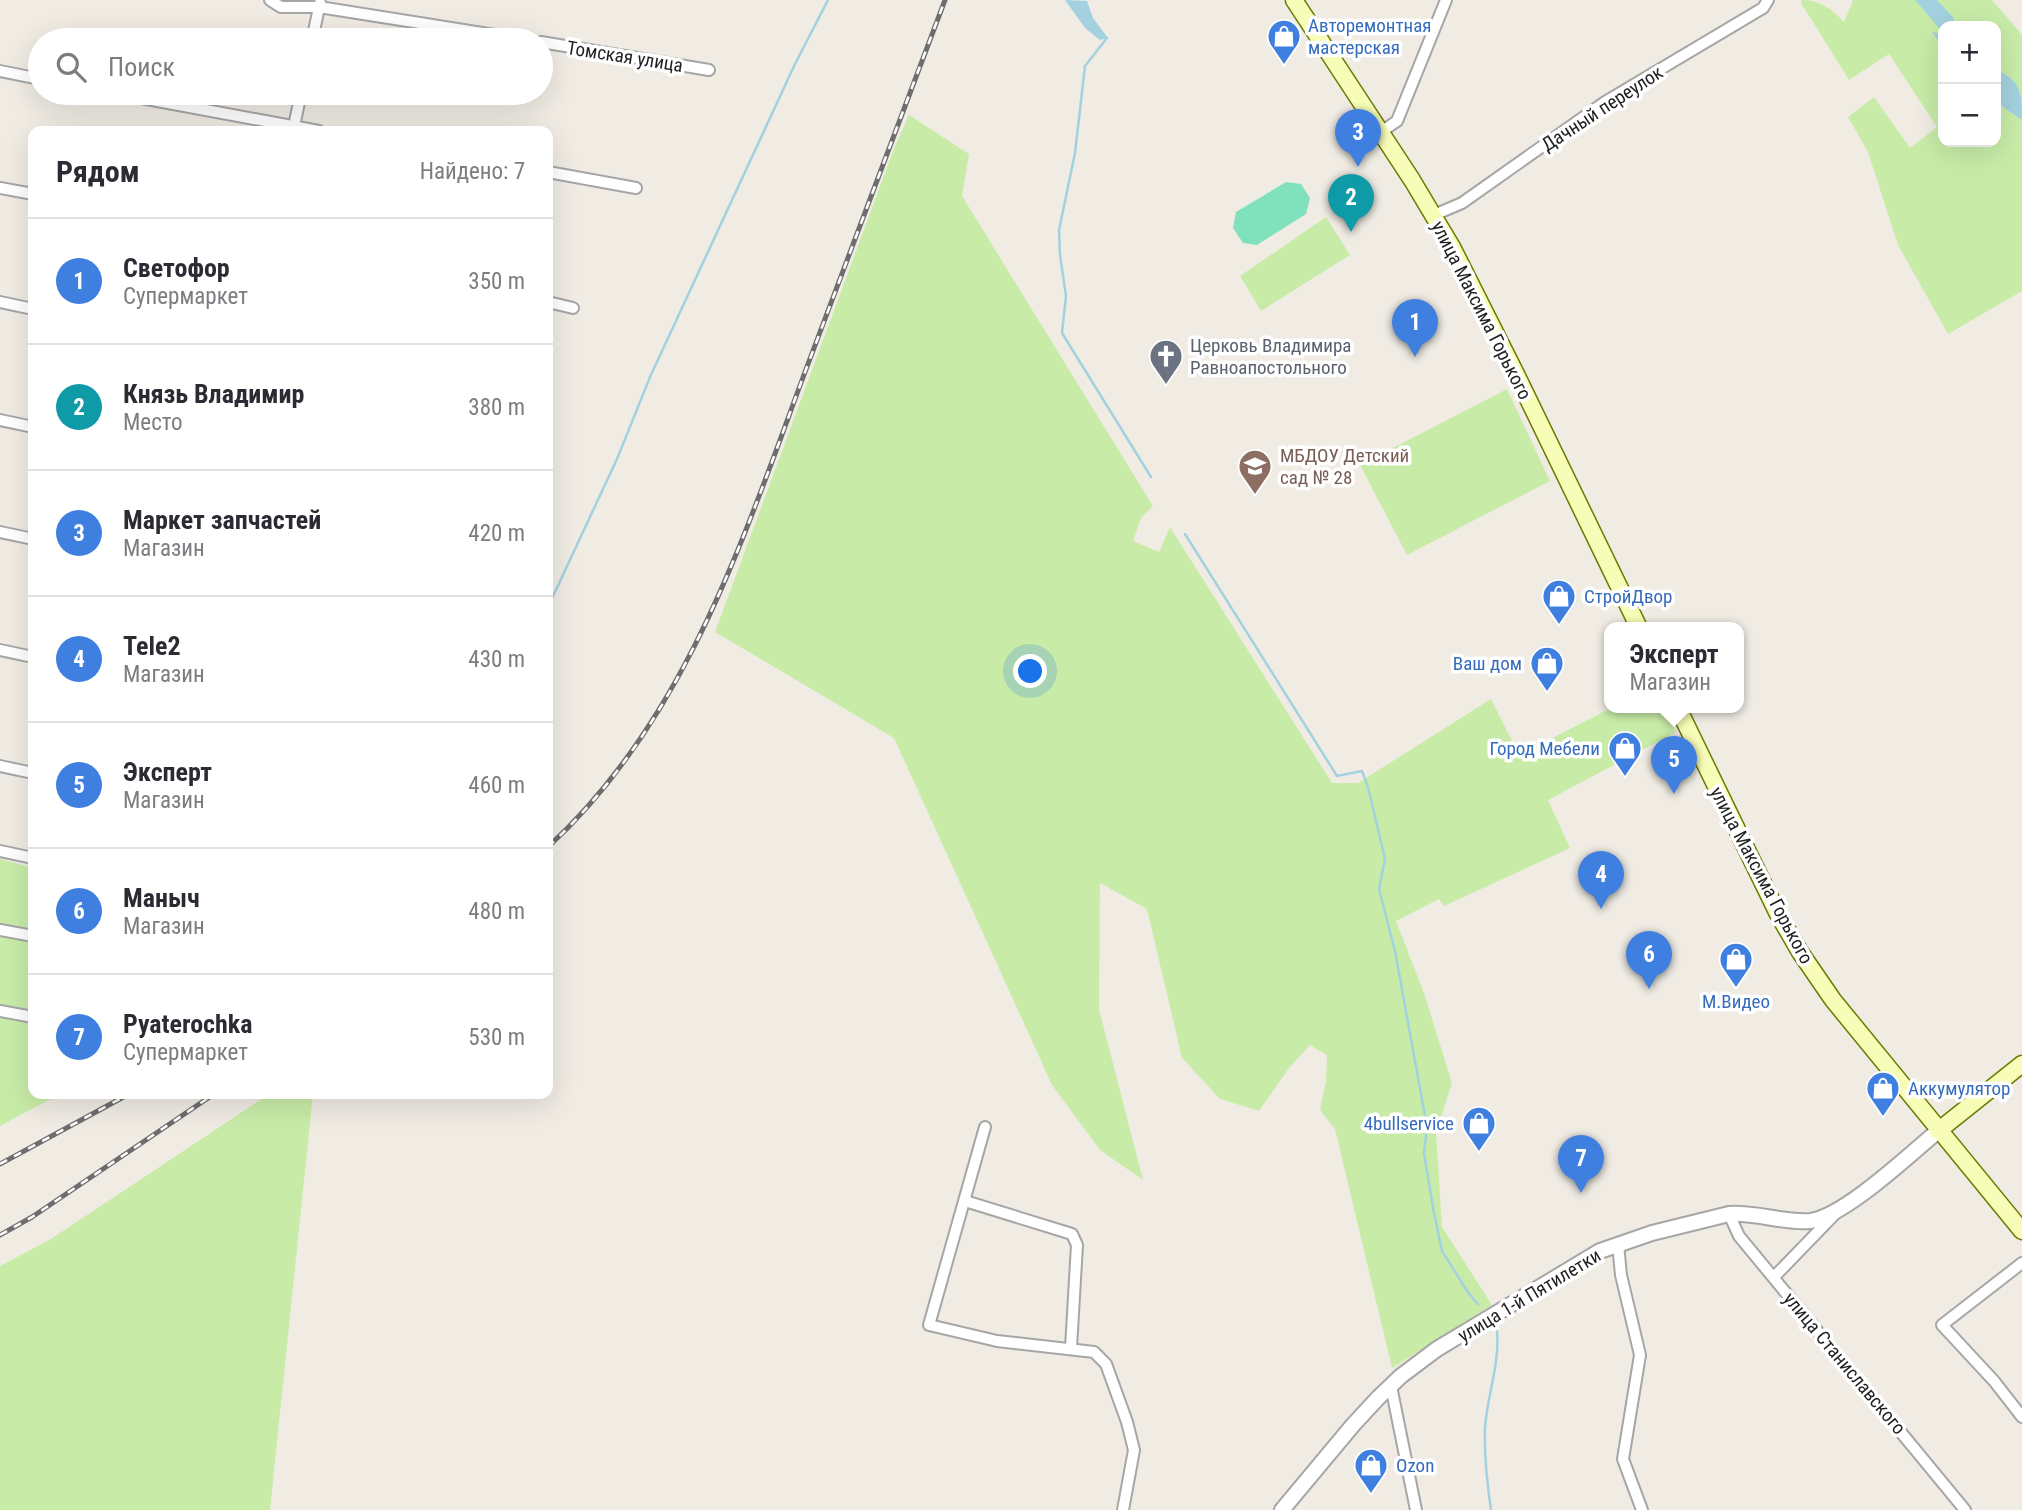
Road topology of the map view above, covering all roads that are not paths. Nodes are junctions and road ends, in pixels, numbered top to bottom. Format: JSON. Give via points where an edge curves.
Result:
{"nodes":[{"id":1,"x":270,"y":0,"type":"edge"},
{"id":2,"x":1446,"y":0,"type":"edge"},
{"id":3,"x":320,"y":3,"type":"edge"},
{"id":4,"x":1297,"y":3,"type":"edge"},
{"id":5,"x":1763,"y":3,"type":"edge"},
{"id":6,"x":315,"y":28,"type":"edge"},
{"id":7,"x":460,"y":28,"type":"edge"},
{"id":8,"x":553,"y":45,"type":"edge"},
{"id":9,"x":709,"y":70,"type":"dead end"},
{"id":10,"x":0,"y":71,"type":"edge"},
{"id":11,"x":28,"y":77,"type":"edge"},
{"id":12,"x":174,"y":105,"type":"edge"},
{"id":13,"x":298,"y":105,"type":"edge"},
{"id":14,"x":278,"y":126,"type":"edge"},
{"id":15,"x":294,"y":126,"type":"edge"},
{"id":16,"x":1381,"y":132,"type":"junction"},
{"id":17,"x":553,"y":173,"type":"edge"},
{"id":18,"x":0,"y":188,"type":"edge"},
{"id":19,"x":636,"y":188,"type":"dead end"},
{"id":20,"x":28,"y":193,"type":"edge"},
{"id":21,"x":1434,"y":215,"type":"junction"},
{"id":22,"x":0,"y":302,"type":"edge"},
{"id":23,"x":553,"y":303,"type":"edge"},
{"id":24,"x":28,"y":308,"type":"edge"},
{"id":25,"x":573,"y":308,"type":"dead end"},
{"id":26,"x":0,"y":420,"type":"edge"},
{"id":27,"x":28,"y":427,"type":"edge"},
{"id":28,"x":0,"y":532,"type":"edge"},
{"id":29,"x":28,"y":538,"type":"edge"},
{"id":30,"x":1636,"y":622,"type":"edge"},
{"id":31,"x":0,"y":650,"type":"edge"},
{"id":32,"x":28,"y":656,"type":"edge"},
{"id":33,"x":1680,"y":713,"type":"edge"},
{"id":34,"x":0,"y":766,"type":"edge"},
{"id":35,"x":28,"y":772,"type":"edge"},
{"id":36,"x":0,"y":851,"type":"edge"},
{"id":37,"x":28,"y":857,"type":"edge"},
{"id":38,"x":0,"y":930,"type":"edge"},
{"id":39,"x":28,"y":935,"type":"edge"},
{"id":40,"x":0,"y":1011,"type":"edge"},
{"id":41,"x":28,"y":1016,"type":"edge"},
{"id":42,"x":2022,"y":1064,"type":"edge"},
{"id":43,"x":985,"y":1127,"type":"dead end"},
{"id":44,"x":1938,"y":1131,"type":"junction"},
{"id":45,"x":965,"y":1201,"type":"junction"},
{"id":46,"x":1840,"y":1209,"type":"junction"},
{"id":47,"x":1729,"y":1214,"type":"junction"},
{"id":48,"x":2022,"y":1231,"type":"edge"},
{"id":49,"x":1618,"y":1244,"type":"junction"},
{"id":50,"x":2022,"y":1263,"type":"edge"},
{"id":51,"x":1774,"y":1278,"type":"junction"},
{"id":52,"x":1071,"y":1348,"type":"junction"},
{"id":53,"x":1391,"y":1386,"type":"junction"},
{"id":54,"x":2022,"y":1417,"type":"edge"},
{"id":55,"x":1123,"y":1510,"type":"edge"},
{"id":56,"x":1282,"y":1510,"type":"edge"},
{"id":57,"x":1416,"y":1510,"type":"edge"},
{"id":58,"x":1642,"y":1510,"type":"edge"},
{"id":59,"x":1965,"y":1510,"type":"edge"}],
"edges":[{"from":1,"to":3,"type":"street","via":[[281,7]]},
{"from":2,"to":16,"type":"street","via":[[1397,121]]},
{"from":3,"to":6,"type":"street"},
{"from":3,"to":7,"type":"street"},
{"from":4,"to":16,"type":"main road","name":"улица Максима Горького"},
{"from":5,"to":21,"type":"street","name":"Дачный переулок","via":[[1605,102],[1462,203]]},
{"from":8,"to":9,"type":"street","name":"Томская улица"},
{"from":10,"to":11,"type":"street"},
{"from":12,"to":14,"type":"street"},
{"from":13,"to":15,"type":"street"},
{"from":16,"to":21,"type":"main road","name":"улица Максима Горького"},
{"from":17,"to":19,"type":"street"},
{"from":18,"to":20,"type":"street"},
{"from":21,"to":30,"type":"main road","name":"улица Максима Горького","via":[[1514,368]]},
{"from":22,"to":24,"type":"street"},
{"from":23,"to":25,"type":"street"},
{"from":26,"to":27,"type":"street"},
{"from":28,"to":29,"type":"street"},
{"from":31,"to":32,"type":"street"},
{"from":33,"to":44,"type":"main road","name":"улица Максима Горького","via":[[1800,952]]},
{"from":34,"to":35,"type":"street"},
{"from":36,"to":37,"type":"street"},
{"from":38,"to":39,"type":"street"},
{"from":40,"to":41,"type":"street"},
{"from":42,"to":44,"type":"main road","name":"улица 1-й Пятилетки"},
{"from":43,"to":45,"type":"street"},
{"from":44,"to":46,"type":"street","name":"улица 1-й Пятилетки"},
{"from":44,"to":48,"type":"main road","name":"улица Максима Горького"},
{"from":45,"to":52,"type":"street","via":[[1072,1234],[1077,1245]]},
{"from":45,"to":52,"type":"street","via":[[929,1325],[997,1341]]},
{"from":46,"to":47,"type":"street","name":"улица 1-й Пятилетки","via":[[1807,1221]]},
{"from":46,"to":51,"type":"street","name":"улица 1-й Пятилетки"},
{"from":47,"to":49,"type":"street","name":"улица 1-й Пятилетки"},
{"from":47,"to":51,"type":"street","name":"улица Станиславского","via":[[1739,1236]]},
{"from":49,"to":53,"type":"street","name":"улица 1-й Пятилетки","via":[[1480,1322]]},
{"from":49,"to":58,"type":"street","via":[[1640,1355],[1623,1459]]},
{"from":50,"to":54,"type":"street","via":[[1942,1325]]},
{"from":51,"to":59,"type":"street","name":"улица Станиславского"},
{"from":52,"to":55,"type":"street","via":[[1094,1352],[1106,1364],[1127,1422],[1134,1450]]},
{"from":53,"to":56,"type":"street","name":"улица 1-й Пятилетки"},
{"from":53,"to":57,"type":"street"}]}
